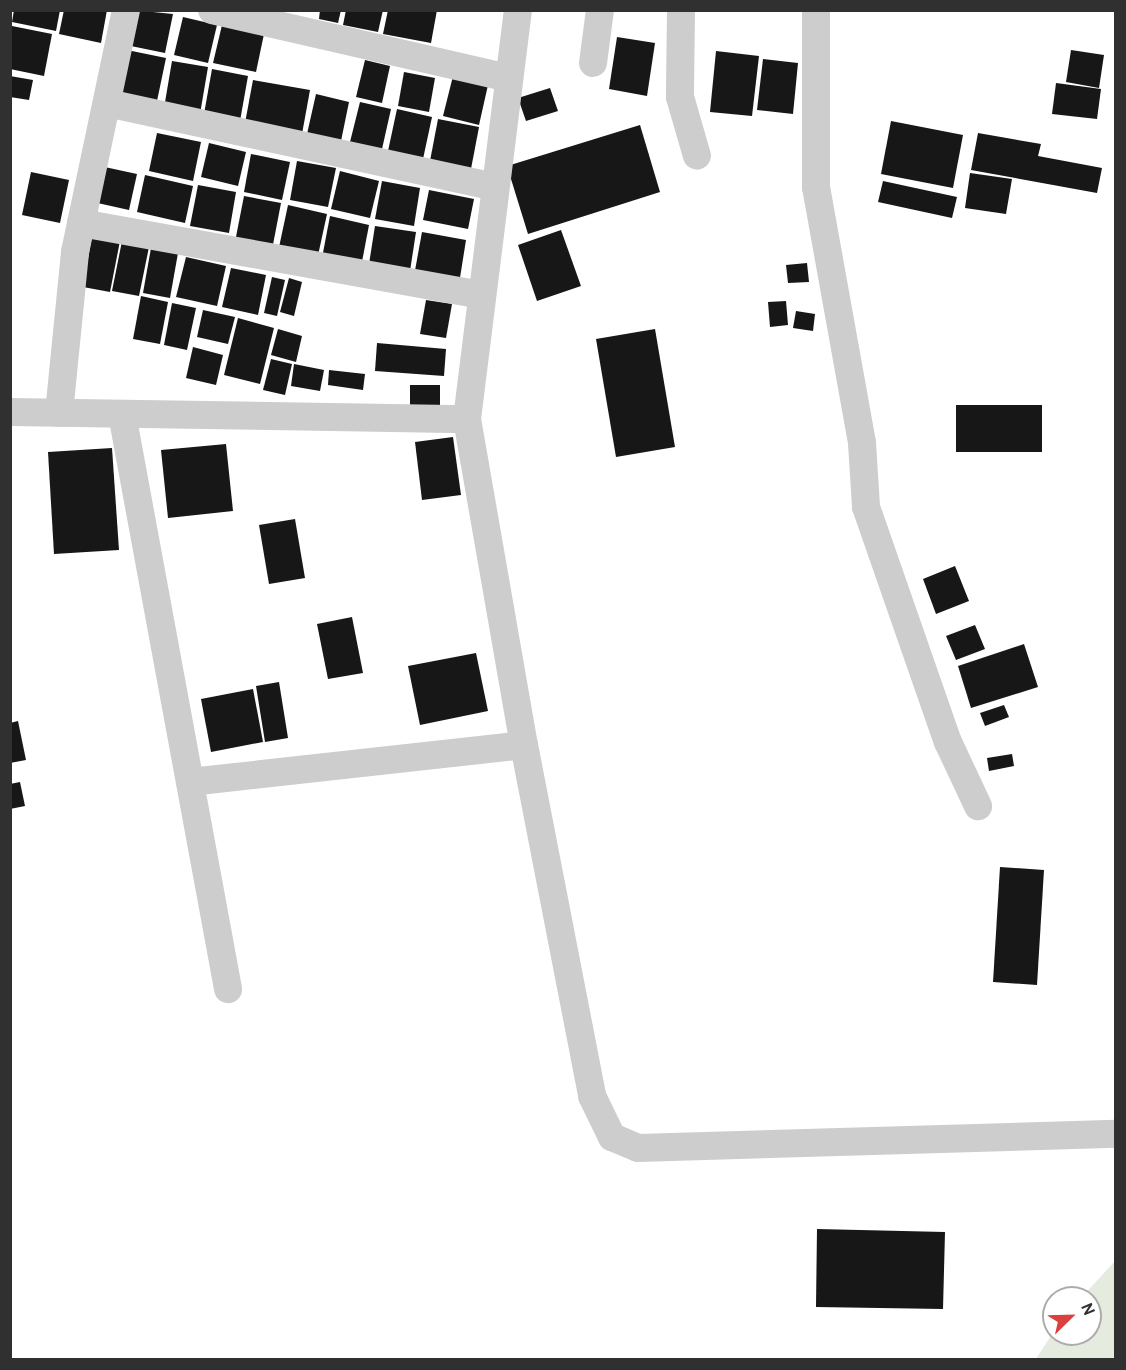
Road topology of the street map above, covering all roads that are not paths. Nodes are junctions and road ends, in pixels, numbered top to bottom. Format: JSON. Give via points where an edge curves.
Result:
{"nodes":[{"id":1,"x":126,"y":10,"type":"edge"},
{"id":2,"x":212,"y":10,"type":"edge"},
{"id":3,"x":518,"y":10,"type":"edge"},
{"id":4,"x":600,"y":10,"type":"edge"},
{"id":5,"x":681,"y":10,"type":"edge"},
{"id":6,"x":816,"y":10,"type":"edge"},
{"id":7,"x":593,"y":63,"type":"dead end"},
{"id":8,"x":508,"y":78,"type":"junction"},
{"id":9,"x":107,"y":103,"type":"junction"},
{"id":10,"x":697,"y":156,"type":"dead end"},
{"id":11,"x":495,"y":187,"type":"junction"},
{"id":12,"x":81,"y":223,"type":"junction"},
{"id":13,"x":482,"y":295,"type":"junction"},
{"id":14,"x":10,"y":412,"type":"edge"},
{"id":15,"x":59,"y":413,"type":"junction"},
{"id":16,"x":122,"y":414,"type":"junction"},
{"id":17,"x":467,"y":419,"type":"junction"},
{"id":18,"x":524,"y":745,"type":"junction"},
{"id":19,"x":190,"y":782,"type":"junction"},
{"id":20,"x":978,"y":806,"type":"dead end"},
{"id":21,"x":228,"y":989,"type":"dead end"},
{"id":22,"x":1116,"y":1134,"type":"edge"}],
"edges":[{"from":1,"to":9,"type":"street"},
{"from":2,"to":8,"type":"street"},
{"from":3,"to":8,"type":"street"},
{"from":4,"to":7,"type":"street"},
{"from":5,"to":10,"type":"street","via":[[680,97]]},
{"from":6,"to":20,"type":"street","via":[[816,187],[862,443],[866,507],[948,742]]},
{"from":8,"to":11,"type":"street"},
{"from":9,"to":11,"type":"street"},
{"from":9,"to":12,"type":"street"},
{"from":11,"to":13,"type":"street"},
{"from":12,"to":13,"type":"street"},
{"from":12,"to":15,"type":"street"},
{"from":13,"to":17,"type":"street"},
{"from":14,"to":15,"type":"street"},
{"from":15,"to":16,"type":"street"},
{"from":16,"to":17,"type":"street"},
{"from":16,"to":19,"type":"street"},
{"from":17,"to":18,"type":"street"},
{"from":18,"to":19,"type":"street"},
{"from":18,"to":22,"type":"street","via":[[592,1096],[612,1137],[638,1148]]},
{"from":19,"to":21,"type":"street"}]}
